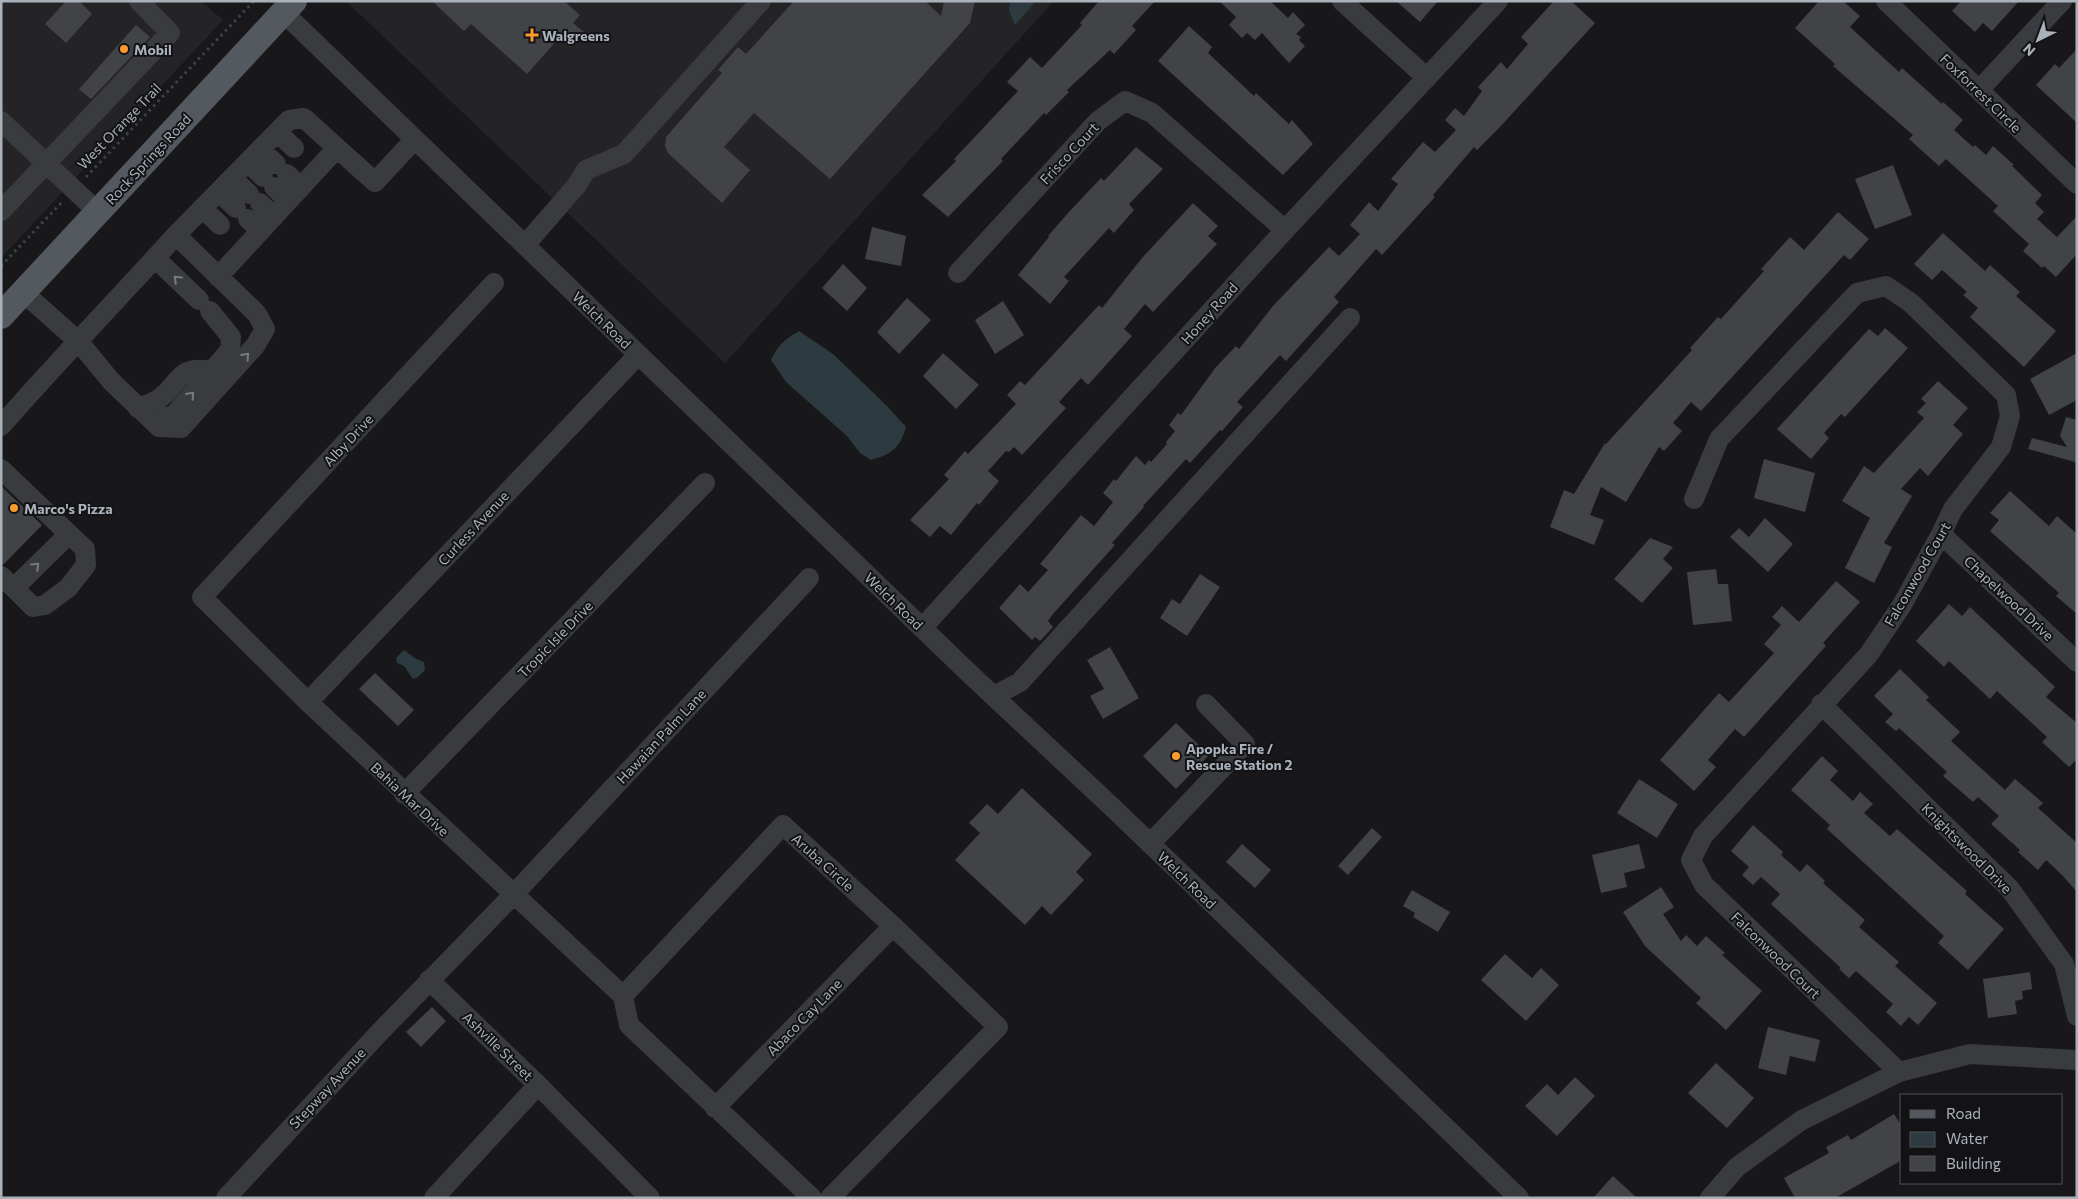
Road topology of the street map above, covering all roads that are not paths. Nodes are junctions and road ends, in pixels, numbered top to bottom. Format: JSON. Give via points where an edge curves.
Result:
{"nodes":[{"id":1,"x":139,"y":1,"type":"edge"},
{"id":2,"x":761,"y":1,"type":"edge"},
{"id":3,"x":1342,"y":1,"type":"edge"},
{"id":4,"x":1498,"y":1,"type":"edge"},
{"id":5,"x":1886,"y":1,"type":"edge"},
{"id":6,"x":2062,"y":1,"type":"edge"},
{"id":7,"x":283,"y":5,"type":"edge"},
{"id":8,"x":1427,"y":78,"type":"junction"},
{"id":9,"x":1979,"y":90,"type":"junction"},
{"id":10,"x":1,"y":121,"type":"edge"},
{"id":11,"x":277,"y":132,"type":"junction"},
{"id":12,"x":415,"y":139,"type":"junction"},
{"id":13,"x":337,"y":148,"type":"junction"},
{"id":14,"x":254,"y":156,"type":"junction"},
{"id":15,"x":305,"y":158,"type":"junction"},
{"id":16,"x":46,"y":163,"type":"junction"},
{"id":17,"x":282,"y":182,"type":"junction"},
{"id":18,"x":2077,"y":184,"type":"edge"},
{"id":19,"x":226,"y":185,"type":"junction"},
{"id":20,"x":202,"y":208,"type":"junction"},
{"id":21,"x":1,"y":211,"type":"edge"},
{"id":22,"x":254,"y":212,"type":"junction"},
{"id":23,"x":99,"y":213,"type":"junction"},
{"id":24,"x":1285,"y":230,"type":"junction"},
{"id":25,"x":176,"y":235,"type":"junction"},
{"id":26,"x":525,"y":245,"type":"junction"},
{"id":27,"x":245,"y":248,"type":"junction"},
{"id":28,"x":155,"y":258,"type":"junction"},
{"id":29,"x":958,"y":273,"type":"dead end"},
{"id":30,"x":218,"y":276,"type":"junction"},
{"id":31,"x":494,"y":283,"type":"dead end"},
{"id":32,"x":24,"y":293,"type":"junction"},
{"id":33,"x":1,"y":316,"type":"edge"},
{"id":34,"x":1350,"y":318,"type":"dead end"},
{"id":35,"x":78,"y":342,"type":"junction"},
{"id":36,"x":638,"y":355,"type":"junction"},
{"id":37,"x":150,"y":418,"type":"junction"},
{"id":38,"x":1,"y":426,"type":"edge"},
{"id":39,"x":1,"y":469,"type":"edge"},
{"id":40,"x":705,"y":483,"type":"dead end"},
{"id":41,"x":1694,"y":499,"type":"dead end"},
{"id":42,"x":69,"y":534,"type":"junction"},
{"id":43,"x":1942,"y":534,"type":"junction"},
{"id":44,"x":809,"y":578,"type":"dead end"},
{"id":45,"x":7,"y":582,"type":"edge"},
{"id":46,"x":202,"y":597,"type":"joint"},
{"id":47,"x":922,"y":628,"type":"junction"},
{"id":48,"x":2077,"y":662,"type":"edge"},
{"id":49,"x":994,"y":696,"type":"junction"},
{"id":50,"x":308,"y":702,"type":"junction"},
{"id":51,"x":1206,"y":704,"type":"dead end"},
{"id":52,"x":1821,"y":704,"type":"junction"},
{"id":53,"x":404,"y":794,"type":"junction"},
{"id":54,"x":1150,"y":844,"type":"junction"},
{"id":55,"x":513,"y":894,"type":"junction"},
{"id":56,"x":893,"y":926,"type":"junction"},
{"id":57,"x":429,"y":980,"type":"junction"},
{"id":58,"x":623,"y":996,"type":"junction"},
{"id":59,"x":2077,"y":1016,"type":"edge"},
{"id":60,"x":2076,"y":1055,"type":"edge"},
{"id":61,"x":1899,"y":1072,"type":"junction"},
{"id":62,"x":538,"y":1085,"type":"junction"},
{"id":63,"x":715,"y":1108,"type":"junction"},
{"id":64,"x":226,"y":1198,"type":"edge"},
{"id":65,"x":434,"y":1198,"type":"edge"},
{"id":66,"x":650,"y":1198,"type":"edge"},
{"id":67,"x":812,"y":1198,"type":"edge"},
{"id":68,"x":830,"y":1198,"type":"edge"},
{"id":69,"x":1519,"y":1198,"type":"edge"},
{"id":70,"x":1710,"y":1198,"type":"edge"}],
"edges":[{"from":1,"to":16,"type":"street","via":[[170,33]]},
{"from":2,"to":26,"type":"street","via":[[624,154],[586,170]]},
{"from":3,"to":8,"type":"street"},
{"from":4,"to":8,"type":"street","name":"Honey Road"},
{"from":5,"to":9,"type":"street","name":"Foxforrest Circle"},
{"from":6,"to":9,"type":"street"},
{"from":7,"to":12,"type":"street","name":"Welch Road"},
{"from":7,"to":23,"type":"main road","name":"Rock Springs Road"},
{"from":8,"to":24,"type":"street","name":"Honey Road"},
{"from":9,"to":18,"type":"street","name":"Foxforrest Circle"},
{"from":10,"to":16,"type":"street"},
{"from":11,"to":13,"type":"street","via":[[289,120],[304,118]]},
{"from":11,"to":14,"type":"street"},
{"from":11,"to":15,"type":"street"},
{"from":12,"to":13,"type":"street","via":[[375,182]]},
{"from":12,"to":26,"type":"street","name":"Welch Road"},
{"from":13,"to":15,"type":"street"},
{"from":14,"to":17,"type":"street"},
{"from":14,"to":19,"type":"street"},
{"from":15,"to":17,"type":"street"},
{"from":16,"to":21,"type":"street"},
{"from":16,"to":23,"type":"street"},
{"from":17,"to":22,"type":"street"},
{"from":19,"to":20,"type":"street"},
{"from":19,"to":22,"type":"street"},
{"from":20,"to":25,"type":"street"},
{"from":20,"to":27,"type":"street"},
{"from":22,"to":27,"type":"street"},
{"from":23,"to":32,"type":"main road","name":"Rock Springs Road"},
{"from":24,"to":29,"type":"street","name":"Frisco Court","via":[[1152,113],[1125,101],[1098,121]]},
{"from":24,"to":47,"type":"street","name":"Honey Road"},
{"from":25,"to":28,"type":"street"},
{"from":25,"to":30,"type":"street"},
{"from":26,"to":36,"type":"street","name":"Welch Road"},
{"from":27,"to":30,"type":"street"},
{"from":28,"to":35,"type":"street"},
{"from":37,"to":28,"type":"street","one_way":true,"via":[[158,400],[184,374],[197,368],[211,371],[230,350],[231,337],[205,305]]},
{"from":37,"to":30,"type":"street","one_way":true,"via":[[181,428],[255,346],[265,329],[257,314]]},
{"from":31,"to":46,"type":"street","name":"Alby Drive"},
{"from":32,"to":33,"type":"main road","name":"Rock Springs Road"},
{"from":32,"to":35,"type":"street"},
{"from":34,"to":49,"type":"street","via":[[1020,682]]},
{"from":35,"to":37,"type":"street","via":[[111,382]]},
{"from":35,"to":38,"type":"street","via":[[48,371]]},
{"from":36,"to":47,"type":"street","name":"Welch Road"},
{"from":36,"to":50,"type":"street","name":"Curless Avenue"},
{"from":39,"to":42,"type":"street"},
{"from":40,"to":53,"type":"street","name":"Tropic Isle Drive"},
{"from":41,"to":43,"type":"street","name":"Falconwood Court","via":[[1719,439],[1857,293],[1886,286],[1911,303],[2006,395],[2010,416],[2000,447],[1952,509]]},
{"from":45,"to":42,"type":"street","one_way":true},
{"from":42,"to":45,"type":"street","via":[[85,549],[86,565],[68,588],[45,605],[33,607]]},
{"from":43,"to":48,"type":"street","name":"Chapelwood Drive"},
{"from":43,"to":52,"type":"street","name":"Falconwood Court","via":[[1902,605],[1869,654]]},
{"from":44,"to":55,"type":"street","name":"Hawaian Palm Lane"},
{"from":46,"to":50,"type":"street","name":"Bahia Mar Drive"},
{"from":47,"to":49,"type":"street","name":"Welch Road"},
{"from":49,"to":54,"type":"street","name":"Welch Road"},
{"from":50,"to":53,"type":"street","name":"Bahia Mar Drive"},
{"from":51,"to":54,"type":"street","via":[[1246,744]]},
{"from":52,"to":59,"type":"street","name":"Knightswood Drive","via":[[2010,889],[2064,964]]},
{"from":52,"to":61,"type":"street","name":"Falconwood Court","via":[[1703,836],[1691,860],[1704,885]]},
{"from":53,"to":55,"type":"street","name":"Bahia Mar Drive"},
{"from":54,"to":69,"type":"street","name":"Welch Road"},
{"from":55,"to":57,"type":"street"},
{"from":55,"to":58,"type":"street","name":"Bahia Mar Drive"},
{"from":56,"to":58,"type":"street","name":"Aruba Circle","via":[[782,825]]},
{"from":56,"to":63,"type":"street","name":"Abaco Cay Lane"},
{"from":56,"to":68,"type":"street","name":"Aruba Circle","via":[[998,1027]]},
{"from":57,"to":62,"type":"street","name":"Ashville Street"},
{"from":57,"to":64,"type":"street","name":"Stepway Avenue"},
{"from":58,"to":63,"type":"street","via":[[628,1025]]},
{"from":60,"to":61,"type":"street","via":[[1970,1054]]},
{"from":61,"to":70,"type":"street","via":[[1802,1120],[1737,1167]]},
{"from":62,"to":65,"type":"street"},
{"from":62,"to":66,"type":"street","name":"Ashville Street"},
{"from":63,"to":67,"type":"street"}]}
